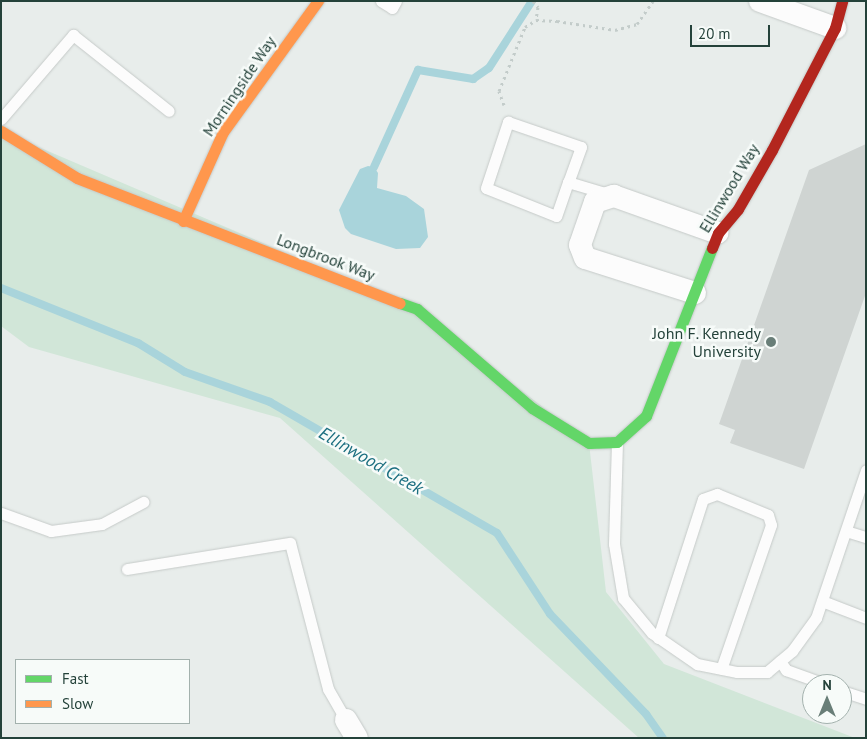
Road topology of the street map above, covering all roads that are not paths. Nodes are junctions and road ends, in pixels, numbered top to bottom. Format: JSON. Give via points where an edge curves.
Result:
{"nodes":[{"id":1,"x":318,"y":1,"type":"edge"},
{"id":2,"x":382,"y":1,"type":"edge"},
{"id":3,"x":396,"y":1,"type":"edge"},
{"id":4,"x":760,"y":1,"type":"edge"},
{"id":5,"x":842,"y":1,"type":"edge"},
{"id":6,"x":835,"y":28,"type":"junction"},
{"id":7,"x":169,"y":111,"type":"dead end"},
{"id":8,"x":1,"y":119,"type":"edge"},
{"id":9,"x":1,"y":131,"type":"edge"},
{"id":10,"x":568,"y":182,"type":"junction"},
{"id":11,"x":614,"y":196,"type":"junction"},
{"id":12,"x":183,"y":221,"type":"junction"},
{"id":13,"x":718,"y":233,"type":"junction"},
{"id":14,"x":695,"y":293,"type":"junction"},
{"id":15,"x":618,"y":442,"type":"junction"},
{"id":16,"x":866,"y":470,"type":"edge"},
{"id":17,"x":143,"y":502,"type":"dead end"},
{"id":18,"x":1,"y":513,"type":"edge"},
{"id":19,"x":846,"y":531,"type":"junction"},
{"id":20,"x":866,"y":537,"type":"edge"},
{"id":21,"x":127,"y":569,"type":"dead end"},
{"id":22,"x":822,"y":601,"type":"junction"},
{"id":23,"x":866,"y":618,"type":"edge"},
{"id":24,"x":658,"y":638,"type":"junction"},
{"id":25,"x":780,"y":661,"type":"junction"},
{"id":26,"x":721,"y":669,"type":"junction"},
{"id":27,"x":802,"y":676,"type":"edge"},
{"id":28,"x":852,"y":694,"type":"edge"},
{"id":29,"x":866,"y":699,"type":"edge"},
{"id":30,"x":351,"y":729,"type":"edge"}],
"edges":[{"from":1,"to":12,"type":"street","name":"Morningside Way","via":[[222,132]]},
{"from":2,"to":3,"type":"lane","via":[[392,8]]},
{"from":4,"to":6,"type":"street"},
{"from":5,"to":6,"type":"street","name":"Ellinwood Way"},
{"from":6,"to":13,"type":"street","name":"Ellinwood Way","via":[[772,150],[738,209]]},
{"from":7,"to":8,"type":"lane","via":[[73,35]]},
{"from":9,"to":12,"type":"street","name":"Longbrook Way","via":[[77,178]]},
{"from":10,"to":10,"type":"lane","via":[[582,147],[508,122],[486,188],[556,216]]},
{"from":10,"to":11,"type":"lane"},
{"from":11,"to":13,"type":"street"},
{"from":11,"to":14,"type":"street","via":[[595,202],[580,245],[585,258]]},
{"from":12,"to":15,"type":"street","name":"Longbrook Way","via":[[417,308],[532,408],[590,443]]},
{"from":13,"to":14,"type":"street","name":"Ellinwood Way"},
{"from":14,"to":15,"type":"street","name":"Ellinwood Way","via":[[646,416]]},
{"from":15,"to":24,"type":"lane","via":[[614,544],[623,598]]},
{"from":16,"to":19,"type":"lane"},
{"from":17,"to":18,"type":"lane","via":[[102,524],[51,531]]},
{"from":19,"to":20,"type":"lane"},
{"from":19,"to":22,"type":"lane"},
{"from":21,"to":30,"type":"lane","via":[[290,543],[328,689]]},
{"from":22,"to":23,"type":"lane"},
{"from":22,"to":25,"type":"lane","via":[[816,618],[792,651]]},
{"from":24,"to":26,"type":"lane","via":[[697,664]]},
{"from":24,"to":26,"type":"lane","via":[[703,499],[717,494],[768,515],[771,525]]},
{"from":25,"to":26,"type":"lane","via":[[767,672]]},
{"from":25,"to":27,"type":"lane","via":[[786,670]]},
{"from":28,"to":29,"type":"lane"}]}
